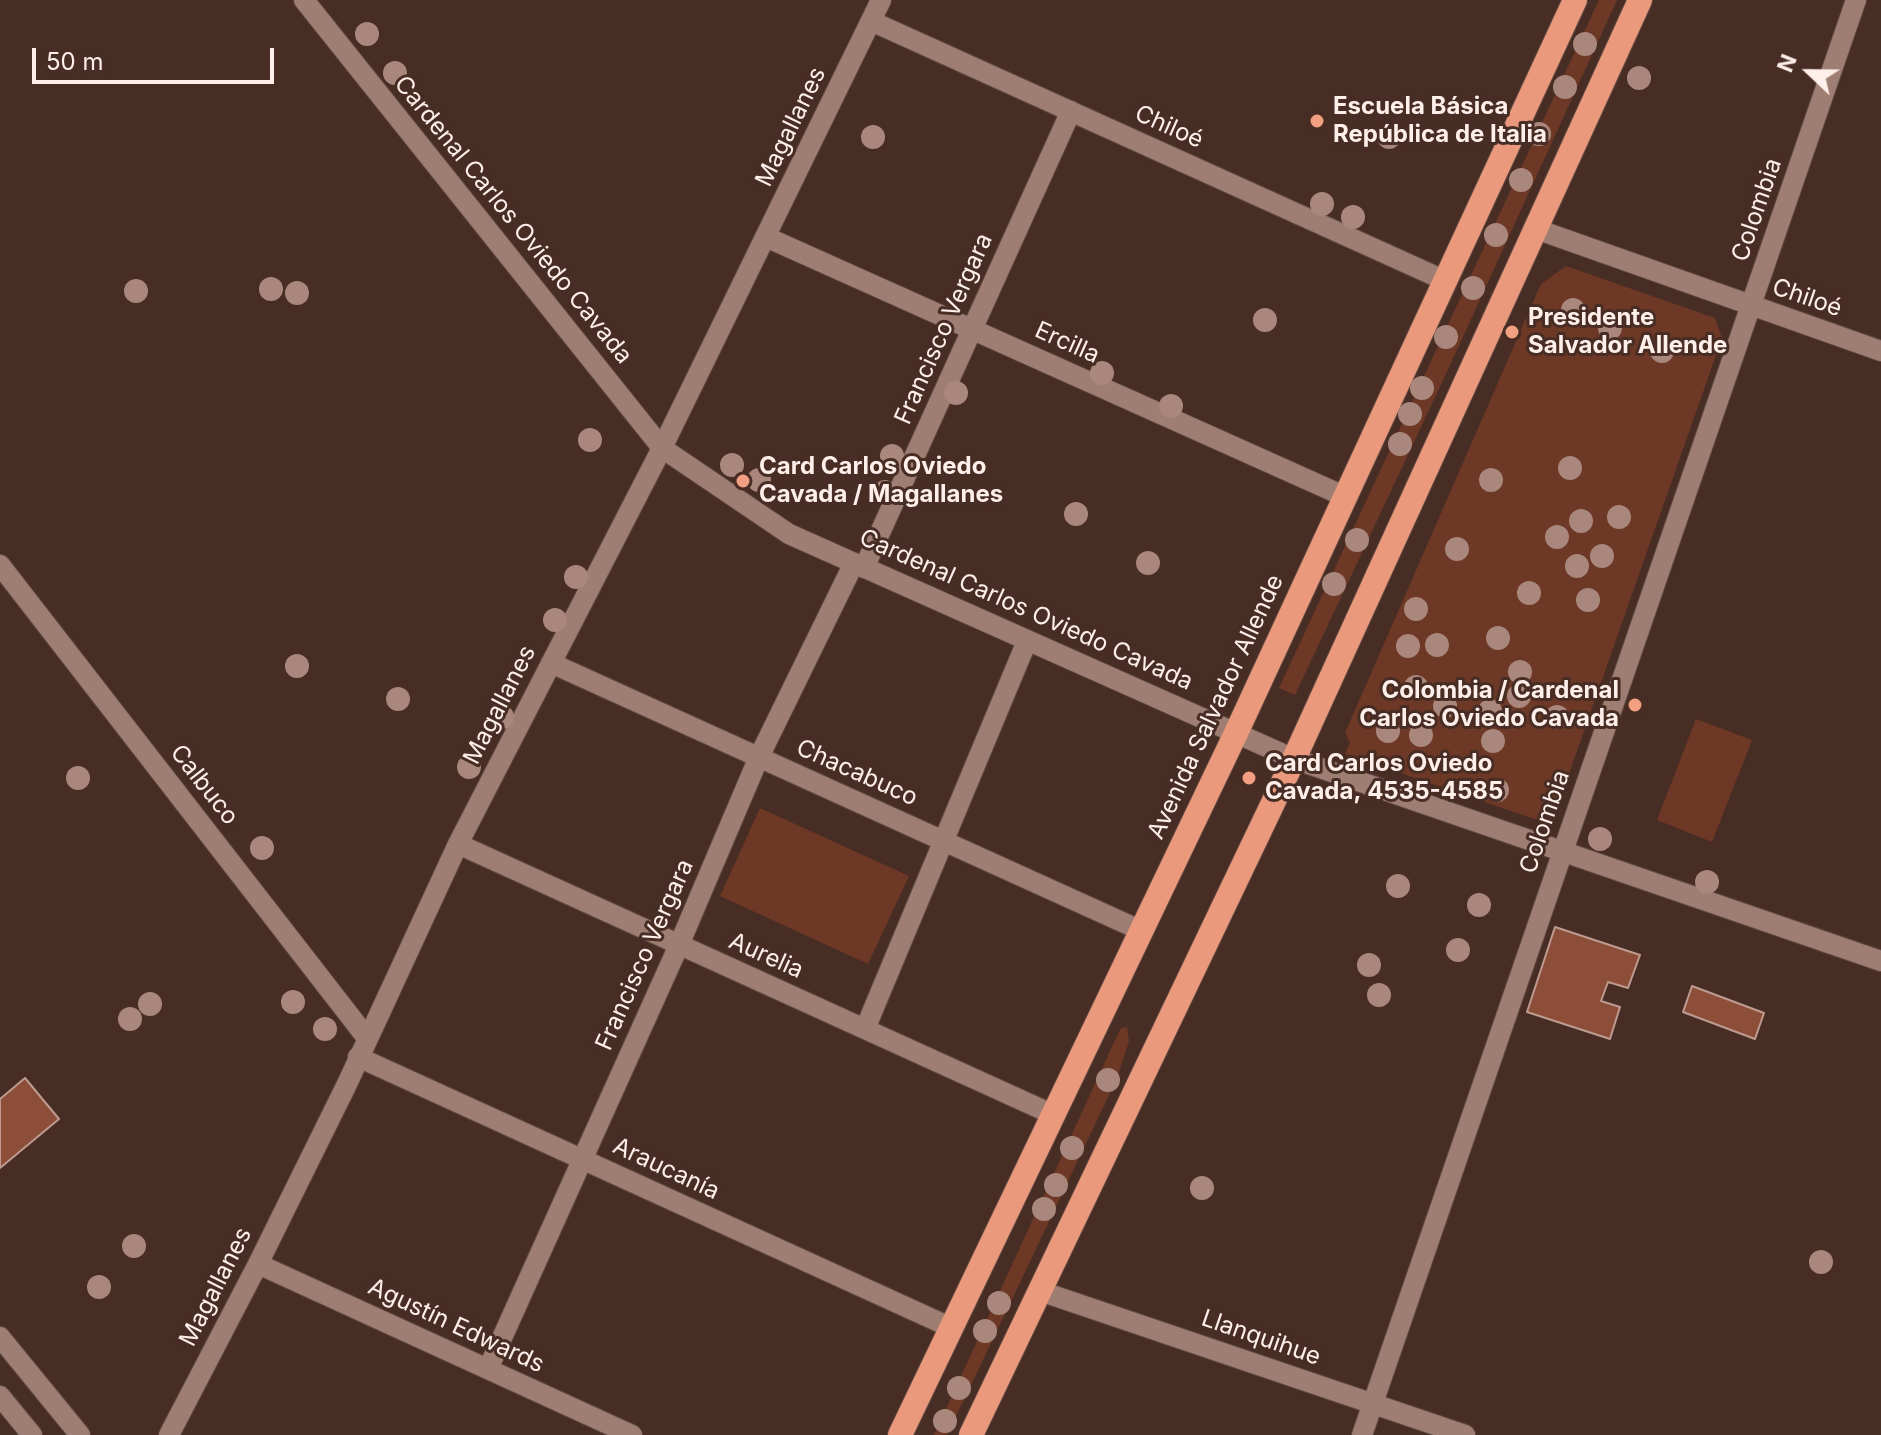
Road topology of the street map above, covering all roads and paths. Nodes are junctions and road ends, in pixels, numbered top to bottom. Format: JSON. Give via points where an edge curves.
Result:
{"nodes":[{"id":1,"x":304,"y":0,"type":"edge"},
{"id":2,"x":881,"y":0,"type":"edge"},
{"id":3,"x":1575,"y":0,"type":"edge"},
{"id":4,"x":1640,"y":0,"type":"edge"},
{"id":5,"x":1856,"y":0,"type":"edge"},
{"id":6,"x":871,"y":21,"type":"junction"},
{"id":7,"x":1071,"y":111,"type":"junction"},
{"id":8,"x":1536,"y":229,"type":"junction"},
{"id":9,"x":766,"y":237,"type":"junction"},
{"id":10,"x":1446,"y":281,"type":"junction"},
{"id":11,"x":1751,"y":306,"type":"junction"},
{"id":12,"x":972,"y":329,"type":"junction"},
{"id":13,"x":1881,"y":351,"type":"edge"},
{"id":14,"x":662,"y":448,"type":"junction"},
{"id":15,"x":1346,"y":497,"type":"junction"},
{"id":16,"x":0,"y":565,"type":"edge"},
{"id":17,"x":859,"y":566,"type":"junction"},
{"id":18,"x":1027,"y":641,"type":"junction"},
{"id":19,"x":551,"y":663,"type":"junction"},
{"id":20,"x":1237,"y":731,"type":"junction"},
{"id":21,"x":759,"y":757,"type":"junction"},
{"id":22,"x":1294,"y":759,"type":"junction"},
{"id":23,"x":944,"y":841,"type":"junction"},
{"id":24,"x":458,"y":844,"type":"junction"},
{"id":25,"x":1563,"y":851,"type":"junction"},
{"id":26,"x":1142,"y":931,"type":"junction"},
{"id":27,"x":679,"y":945,"type":"junction"},
{"id":28,"x":1881,"y":961,"type":"edge"},
{"id":29,"x":865,"y":1029,"type":"junction"},
{"id":30,"x":367,"y":1038,"type":"junction"},
{"id":31,"x":358,"y":1057,"type":"junction"},
{"id":32,"x":1054,"y":1115,"type":"junction"},
{"id":33,"x":583,"y":1160,"type":"junction"},
{"id":34,"x":258,"y":1264,"type":"junction"},
{"id":35,"x":1040,"y":1291,"type":"junction"},
{"id":36,"x":952,"y":1328,"type":"junction"},
{"id":37,"x":0,"y":1337,"type":"edge"},
{"id":38,"x":488,"y":1369,"type":"junction"},
{"id":39,"x":0,"y":1396,"type":"edge"},
{"id":40,"x":1372,"y":1404,"type":"junction"},
{"id":41,"x":32,"y":1435,"type":"edge"},
{"id":42,"x":80,"y":1435,"type":"edge"},
{"id":43,"x":169,"y":1435,"type":"edge"},
{"id":44,"x":632,"y":1435,"type":"edge"},
{"id":45,"x":900,"y":1435,"type":"edge"},
{"id":46,"x":971,"y":1435,"type":"edge"},
{"id":47,"x":1362,"y":1435,"type":"edge"},
{"id":48,"x":1465,"y":1435,"type":"edge"}],
"edges":[{"from":1,"to":14,"type":"street","name":"Cardenal Carlos Oviedo Cavada"},
{"from":2,"to":6,"type":"street","name":"Magallanes"},
{"from":3,"to":10,"type":"highway","name":"Avenida Salvador Allende"},
{"from":4,"to":8,"type":"highway"},
{"from":5,"to":11,"type":"street","name":"Colombia"},
{"from":6,"to":7,"type":"street","name":"Chiloé"},
{"from":6,"to":9,"type":"street","name":"Magallanes"},
{"from":7,"to":10,"type":"street","name":"Chiloé"},
{"from":7,"to":12,"type":"street","name":"Francisco Vergara"},
{"from":8,"to":11,"type":"street","name":"Chiloé"},
{"from":8,"to":22,"type":"highway"},
{"from":9,"to":12,"type":"street","name":"Ercilla"},
{"from":9,"to":14,"type":"street","name":"Magallanes"},
{"from":10,"to":15,"type":"highway","name":"Avenida Salvador Allende"},
{"from":11,"to":13,"type":"street","name":"Chiloé"},
{"from":11,"to":25,"type":"street","name":"Colombia"},
{"from":12,"to":15,"type":"street","name":"Ercilla"},
{"from":12,"to":17,"type":"street","name":"Francisco Vergara"},
{"from":14,"to":17,"type":"street","name":"Cardenal Carlos Oviedo Cavada","via":[[789,534]]},
{"from":14,"to":19,"type":"street","name":"Magallanes"},
{"from":15,"to":20,"type":"highway","name":"Avenida Salvador Allende"},
{"from":16,"to":30,"type":"street","name":"Calbuco"},
{"from":17,"to":18,"type":"street","name":"Cardenal Carlos Oviedo Cavada"},
{"from":17,"to":21,"type":"street","name":"Francisco Vergara"},
{"from":18,"to":20,"type":"street","name":"Cardenal Carlos Oviedo Cavada"},
{"from":18,"to":23,"type":"street"},
{"from":19,"to":21,"type":"street","name":"Chacabuco"},
{"from":19,"to":24,"type":"street","name":"Magallanes"},
{"from":20,"to":22,"type":"street","name":"Cardenal Carlos Oviedo Cavada"},
{"from":20,"to":26,"type":"highway","name":"Avenida Salvador Allende"},
{"from":21,"to":23,"type":"street","name":"Chacabuco"},
{"from":21,"to":27,"type":"street","name":"Francisco Vergara"},
{"from":22,"to":25,"type":"street","name":"Cardenal Carlos Oviedo Cavada"},
{"from":22,"to":35,"type":"highway"},
{"from":23,"to":26,"type":"street","name":"Chacabuco"},
{"from":23,"to":29,"type":"street"},
{"from":24,"to":27,"type":"street","name":"Aurelia"},
{"from":24,"to":30,"type":"street","name":"Magallanes"},
{"from":25,"to":28,"type":"street","name":"Cardenal Carlos Oviedo Cavada"},
{"from":25,"to":40,"type":"street","name":"Colombia"},
{"from":26,"to":32,"type":"highway","name":"Avenida Salvador Allende"},
{"from":27,"to":29,"type":"street","name":"Aurelia"},
{"from":27,"to":33,"type":"street","name":"Francisco Vergara"},
{"from":29,"to":32,"type":"street","name":"Aurelia"},
{"from":30,"to":31,"type":"street","name":"Magallanes"},
{"from":31,"to":33,"type":"street","name":"Araucanía"},
{"from":31,"to":34,"type":"street","name":"Magallanes"},
{"from":32,"to":36,"type":"highway","name":"Avenida Salvador Allende"},
{"from":33,"to":36,"type":"street","name":"Araucanía"},
{"from":33,"to":38,"type":"street","name":"Francisco Vergara"},
{"from":34,"to":38,"type":"street","name":"Agustín Edwards"},
{"from":34,"to":43,"type":"street","name":"Magallanes"},
{"from":35,"to":40,"type":"street","name":"Llanquihue"},
{"from":35,"to":46,"type":"highway"},
{"from":36,"to":45,"type":"highway","name":"Avenida Salvador Allende"},
{"from":37,"to":42,"type":"street"},
{"from":38,"to":44,"type":"street","name":"Agustín Edwards"},
{"from":39,"to":41,"type":"street"},
{"from":40,"to":47,"type":"street","name":"Colombia"},
{"from":40,"to":48,"type":"street","name":"Llanquihue"}]}
